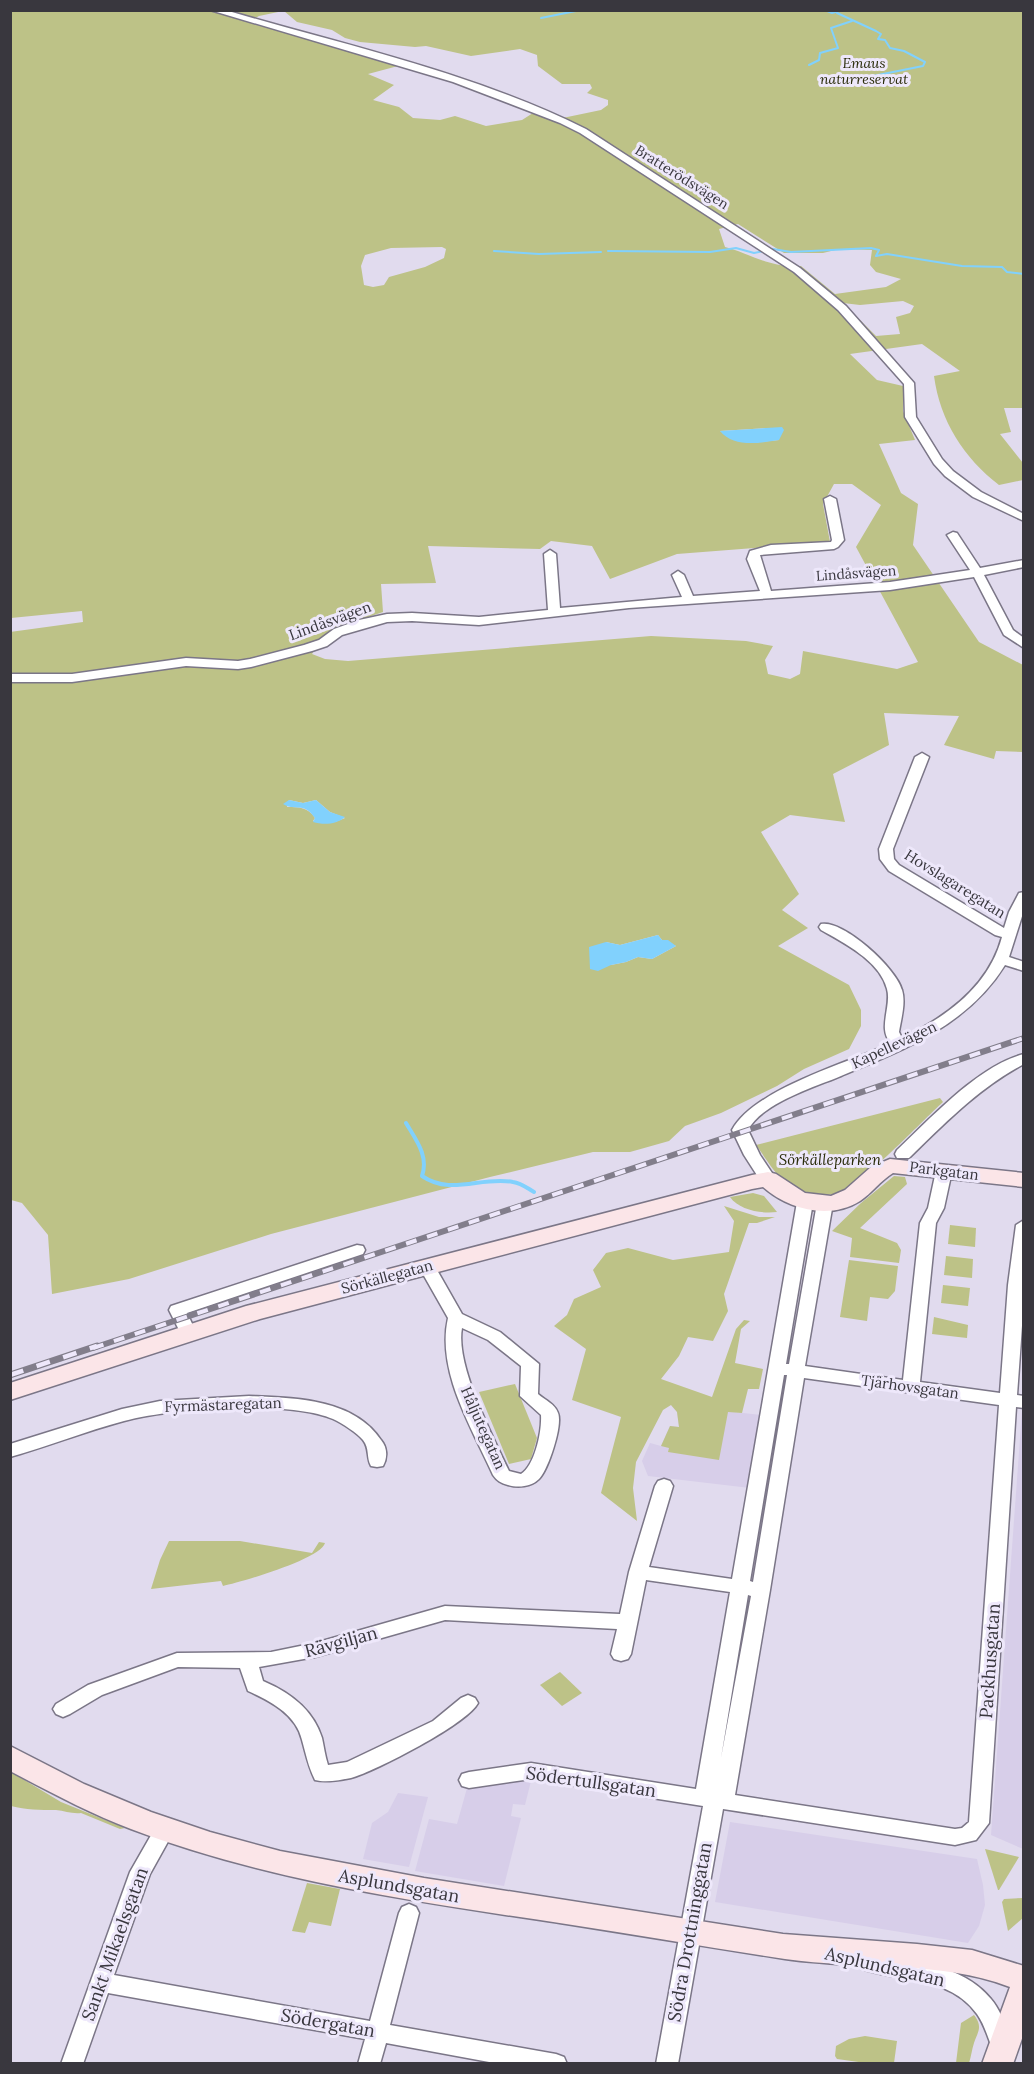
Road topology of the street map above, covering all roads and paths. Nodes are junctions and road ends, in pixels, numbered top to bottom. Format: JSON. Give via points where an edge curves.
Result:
{"nodes":[{"id":1,"x":214,"y":10,"type":"edge"},
{"id":2,"x":830,"y":499,"type":"dead end"},
{"id":3,"x":1023,"y":518,"type":"edge"},
{"id":4,"x":953,"y":535,"type":"dead end"},
{"id":5,"x":550,"y":554,"type":"dead end"},
{"id":6,"x":1023,"y":563,"type":"edge"},
{"id":7,"x":978,"y":573,"type":"junction"},
{"id":8,"x":678,"y":575,"type":"dead end"},
{"id":9,"x":767,"y":595,"type":"junction"},
{"id":10,"x":689,"y":600,"type":"junction"},
{"id":11,"x":554,"y":614,"type":"junction"},
{"id":12,"x":1023,"y":644,"type":"edge"},
{"id":13,"x":10,"y":678,"type":"edge"},
{"id":14,"x":922,"y":757,"type":"dead end"},
{"id":15,"x":1023,"y":896,"type":"edge"},
{"id":16,"x":826,"y":927,"type":"dead end"},
{"id":17,"x":1008,"y":933,"type":"junction"},
{"id":18,"x":1001,"y":959,"type":"junction"},
{"id":19,"x":1023,"y":967,"type":"edge"},
{"id":20,"x":900,"y":1044,"type":"junction"},
{"id":21,"x":1023,"y":1058,"type":"edge"},
{"id":22,"x":903,"y":1154,"type":"dead end"},
{"id":23,"x":944,"y":1171,"type":"junction"},
{"id":24,"x":768,"y":1179,"type":"junction"},
{"id":25,"x":1023,"y":1180,"type":"edge"},
{"id":26,"x":815,"y":1203,"type":"junction"},
{"id":27,"x":1023,"y":1225,"type":"edge"},
{"id":28,"x":357,"y":1250,"type":"dead end"},
{"id":29,"x":427,"y":1267,"type":"junction"},
{"id":30,"x":456,"y":1318,"type":"junction"},
{"id":31,"x":188,"y":1332,"type":"junction"},
{"id":32,"x":777,"y":1368,"type":"junction"},
{"id":33,"x":796,"y":1371,"type":"junction"},
{"id":34,"x":911,"y":1387,"type":"junction"},
{"id":35,"x":10,"y":1392,"type":"edge"},
{"id":36,"x":1016,"y":1401,"type":"edge"},
{"id":37,"x":10,"y":1451,"type":"edge"},
{"id":38,"x":377,"y":1461,"type":"dead end"},
{"id":39,"x":664,"y":1486,"type":"dead end"},
{"id":40,"x":638,"y":1572,"type":"junction"},
{"id":41,"x":740,"y":1587,"type":"junction"},
{"id":42,"x":760,"y":1590,"type":"junction"},
{"id":43,"x":628,"y":1622,"type":"junction"},
{"id":44,"x":621,"y":1654,"type":"dead end"},
{"id":45,"x":247,"y":1661,"type":"junction"},
{"id":46,"x":468,"y":1703,"type":"dead end"},
{"id":47,"x":63,"y":1709,"type":"dead end"},
{"id":48,"x":10,"y":1757,"type":"edge"},
{"id":49,"x":468,"y":1780,"type":"dead end"},
{"id":50,"x":714,"y":1801,"type":"junction"},
{"id":51,"x":165,"y":1829,"type":"junction"},
{"id":52,"x":409,"y":1913,"type":"dead end"},
{"id":53,"x":693,"y":1918,"type":"junction"},
{"id":54,"x":805,"y":1949,"type":"junction"},
{"id":55,"x":1023,"y":1978,"type":"edge"},
{"id":56,"x":100,"y":1982,"type":"junction"},
{"id":57,"x":1023,"y":1989,"type":"edge"},
{"id":58,"x":377,"y":2032,"type":"junction"},
{"id":59,"x":1000,"y":2055,"type":"edge"},
{"id":60,"x":72,"y":2064,"type":"edge"},
{"id":61,"x":369,"y":2064,"type":"edge"},
{"id":62,"x":556,"y":2064,"type":"edge"},
{"id":63,"x":667,"y":2064,"type":"edge"}],
"edges":[{"from":1,"to":3,"type":"street","name":"Bratterödsvägen","via":[[456,80],[583,131],[772,252],[828,295],[909,383],[910,416],[926,447],[941,465],[983,499]]},
{"from":2,"to":9,"type":"street","via":[[838,540],[834,545],[754,553]]},
{"from":4,"to":7,"type":"street"},
{"from":5,"to":11,"type":"street"},
{"from":6,"to":7,"type":"street","name":"Lindåsvägen"},
{"from":7,"to":9,"type":"street","name":"Lindåsvägen","via":[[890,586]]},
{"from":7,"to":12,"type":"street","via":[[1008,632]]},
{"from":8,"to":10,"type":"street"},
{"from":9,"to":10,"type":"street","name":"Lindåsvägen"},
{"from":10,"to":11,"type":"street","name":"Lindåsvägen"},
{"from":11,"to":13,"type":"street","name":"Lindåsvägen","via":[[479,621],[387,618],[363,622],[323,643],[251,663],[186,662],[72,678]]},
{"from":14,"to":17,"type":"street","name":"Hovslagaregatan","via":[[886,849],[887,859],[904,874],[1000,932]]},
{"from":15,"to":17,"type":"street","name":"Kapellevägen"},
{"from":16,"to":20,"type":"street","via":[[861,949],[893,984],[896,993],[892,1032]]},
{"from":17,"to":18,"type":"street","name":"Kapellevägen"},
{"from":18,"to":19,"type":"street"},
{"from":18,"to":20,"type":"street","name":"Kapellevägen","via":[[962,1008],[933,1029]]},
{"from":20,"to":24,"type":"street","name":"Kapellevägen","via":[[750,1113],[740,1130],[751,1156]]},
{"from":21,"to":22,"type":"street","via":[[964,1096]]},
{"from":23,"to":25,"type":"street","name":"Parkgatan"},
{"from":23,"to":26,"type":"street","name":"Parkgatan","via":[[890,1166],[880,1170],[852,1196]]},
{"from":23,"to":34,"type":"street","via":[[936,1208],[928,1223]]},
{"from":24,"to":26,"type":"street","via":[[780,1191]]},
{"from":24,"to":29,"type":"street","name":"Sörkällegatan"},
{"from":26,"to":32,"type":"street","name":"Södra Drottninggatan"},
{"from":26,"to":33,"type":"street","name":"Södra Drottninggatan"},
{"from":27,"to":36,"type":"street","name":"Packhusgatan","via":[[1016,1284]]},
{"from":28,"to":31,"type":"street","via":[[177,1310]]},
{"from":29,"to":30,"type":"street"},
{"from":29,"to":31,"type":"street","name":"Sörkällegatan"},
{"from":30,"to":30,"type":"street","name":"Håljutegatan","via":[[452,1346],[485,1437],[502,1474],[507,1479],[526,1479],[538,1467],[552,1421],[548,1411],[529,1396],[530,1364],[494,1336]]},
{"from":31,"to":35,"type":"street","name":"Sörkällegatan"},
{"from":32,"to":33,"type":"street"},
{"from":32,"to":41,"type":"street","name":"Södra Drottninggatan"},
{"from":33,"to":34,"type":"street","name":"Tjärhovsgatan"},
{"from":33,"to":42,"type":"street","name":"Södra Drottninggatan"},
{"from":34,"to":36,"type":"street","name":"Tjärhovsgatan"},
{"from":36,"to":50,"type":"street","name":"Packhusgatan","via":[[979,1823],[975,1830],[969,1836],[955,1837]]},
{"from":37,"to":38,"type":"street","name":"Fyrmästaregatan","via":[[160,1407],[249,1402],[294,1404],[339,1414],[368,1434],[377,1447]]},
{"from":39,"to":40,"type":"street"},
{"from":40,"to":41,"type":"street"},
{"from":40,"to":43,"type":"street"},
{"from":41,"to":42,"type":"street"},
{"from":41,"to":50,"type":"street","name":"Södra Drottninggatan","via":[[706,1791]]},
{"from":42,"to":50,"type":"street","name":"Södra Drottninggatan","via":[[725,1794]]},
{"from":43,"to":44,"type":"street"},
{"from":43,"to":45,"type":"street","name":"Rävgiljan","via":[[445,1613],[315,1650]]},
{"from":45,"to":46,"type":"street","via":[[255,1686],[272,1692],[297,1711],[311,1737],[315,1761],[322,1774],[350,1770],[440,1726]]},
{"from":45,"to":47,"type":"street","name":"Rävgiljan","via":[[177,1660],[95,1690]]},
{"from":48,"to":51,"type":"street","name":"Asplundsgatan","via":[[45,1779]]},
{"from":49,"to":50,"type":"street","name":"Södertullsgatan","via":[[531,1771]]},
{"from":50,"to":53,"type":"street","name":"Södra Drottninggatan"},
{"from":51,"to":53,"type":"street","name":"Asplundsgatan","via":[[249,1855],[427,1891]]},
{"from":51,"to":56,"type":"street","name":"Sankt Mikaelsgatan","via":[[140,1872]]},
{"from":52,"to":58,"type":"street"},
{"from":53,"to":54,"type":"street","name":"Asplundsgatan"},
{"from":53,"to":63,"type":"street","name":"Södra Drottninggatan"},
{"from":54,"to":55,"type":"street","name":"Asplundsgatan","via":[[941,1958],[987,1966]]},
{"from":54,"to":59,"type":"street","name":"Asplundsgatan","via":[[937,1977],[964,1987],[984,2006]]},
{"from":56,"to":58,"type":"street","name":"Södergatan"},
{"from":56,"to":60,"type":"street","name":"Sankt Mikaelsgatan"},
{"from":57,"to":59,"type":"street"},
{"from":58,"to":61,"type":"street"},
{"from":58,"to":62,"type":"street","name":"Södergatan"}]}
